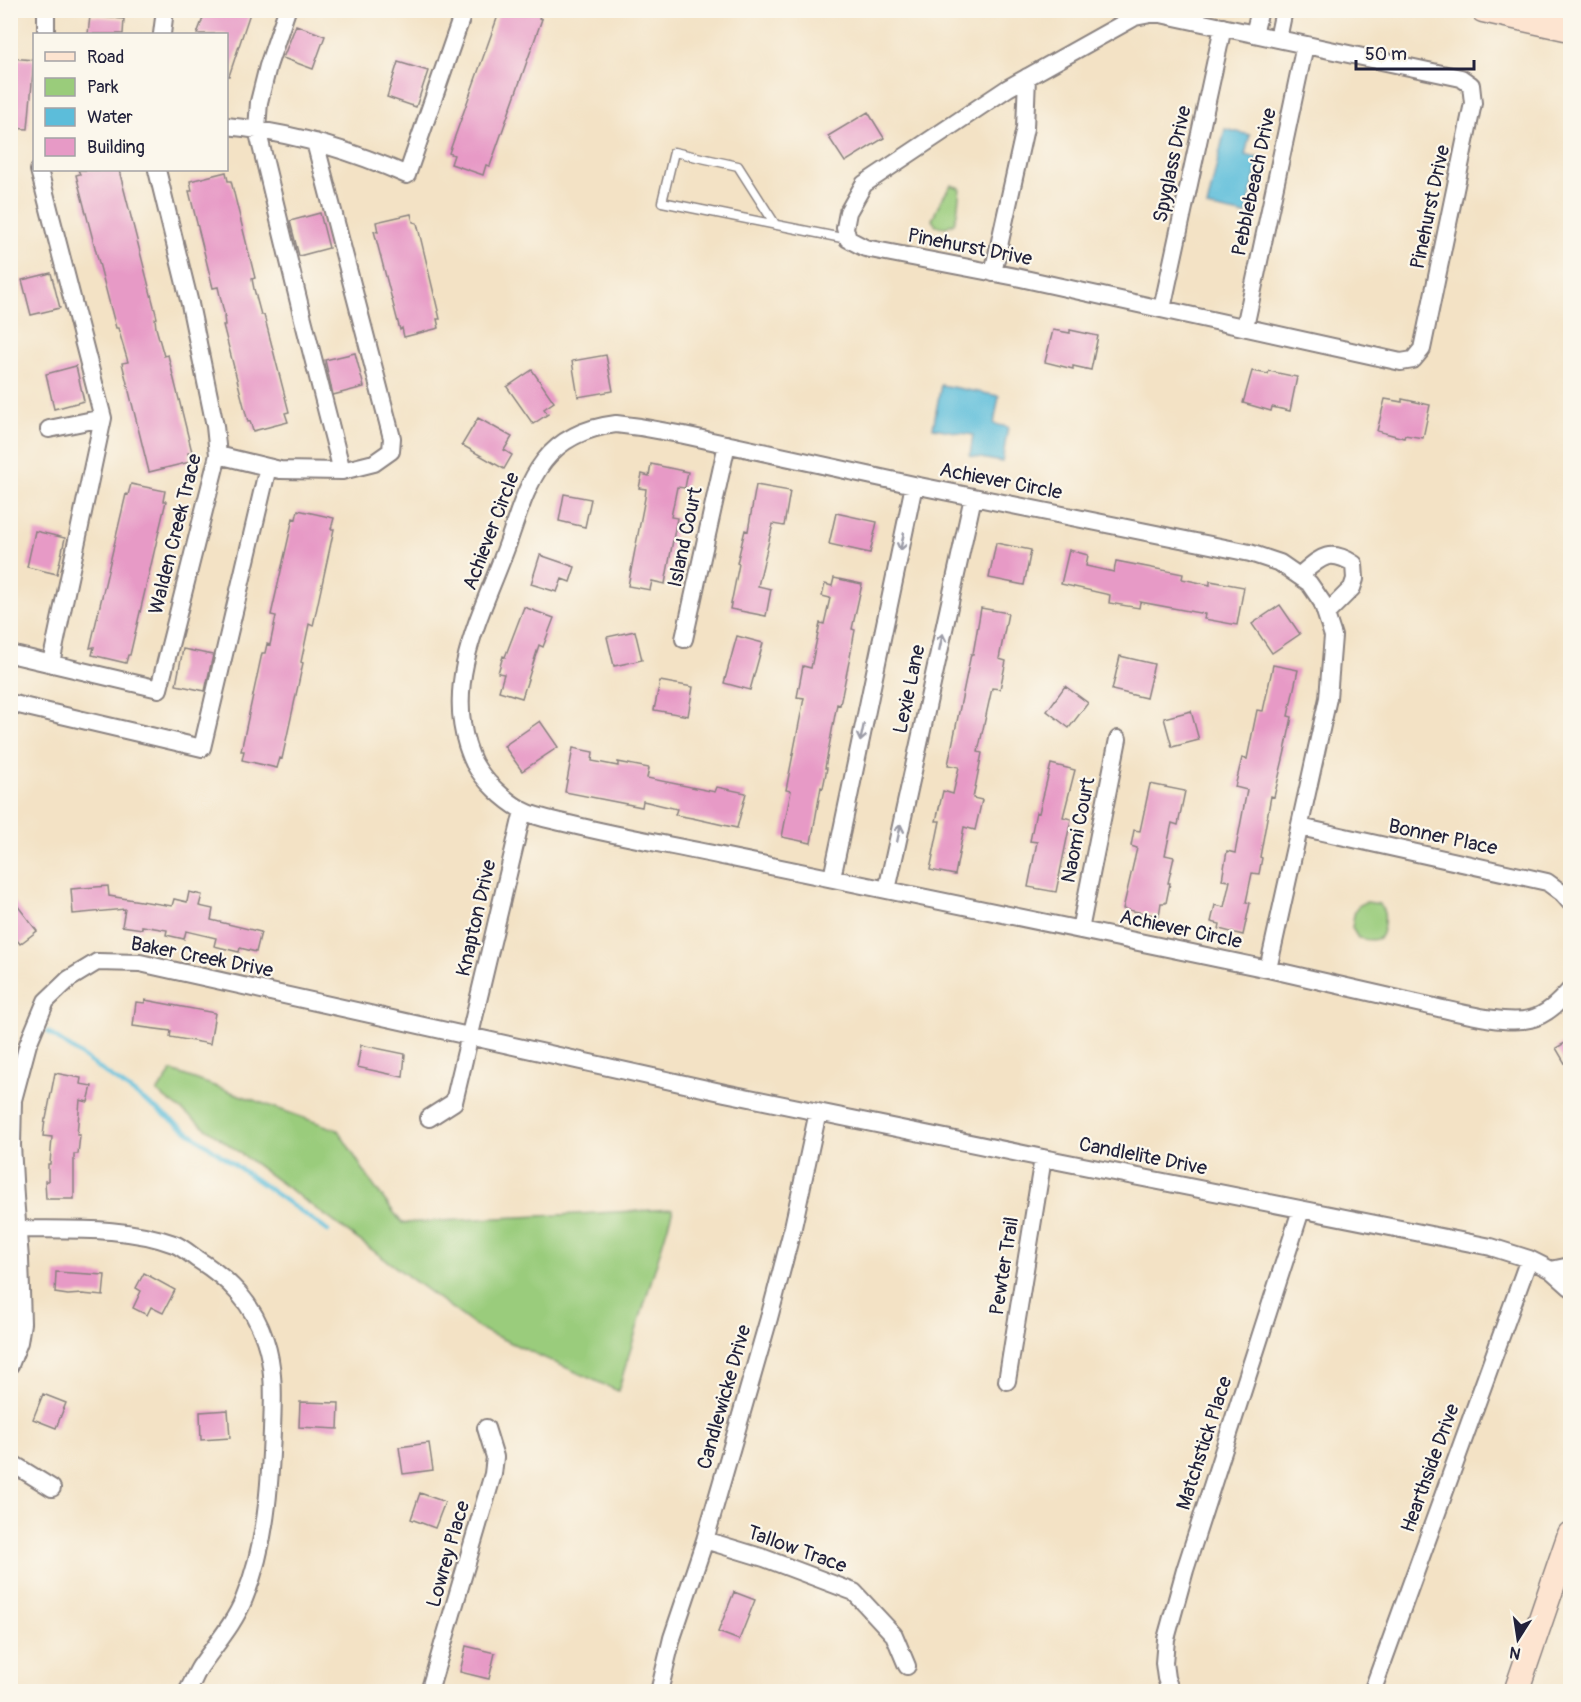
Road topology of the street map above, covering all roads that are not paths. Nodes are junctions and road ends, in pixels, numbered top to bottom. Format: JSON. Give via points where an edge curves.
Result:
{"nodes":[{"id":1,"x":46,"y":10,"type":"edge"},
{"id":2,"x":165,"y":10,"type":"edge"},
{"id":3,"x":287,"y":10,"type":"edge"},
{"id":4,"x":464,"y":10,"type":"edge"},
{"id":5,"x":1260,"y":10,"type":"edge"},
{"id":6,"x":1284,"y":10,"type":"edge"},
{"id":7,"x":1483,"y":10,"type":"edge"},
{"id":8,"x":1223,"y":27,"type":"junction"},
{"id":9,"x":1570,"y":29,"type":"edge"},
{"id":10,"x":46,"y":33,"type":"edge"},
{"id":11,"x":162,"y":33,"type":"edge"},
{"id":12,"x":1254,"y":34,"type":"junction"},
{"id":13,"x":1278,"y":39,"type":"junction"},
{"id":14,"x":1305,"y":45,"type":"junction"},
{"id":15,"x":1027,"y":77,"type":"junction"},
{"id":16,"x":228,"y":126,"type":"edge"},
{"id":17,"x":257,"y":129,"type":"junction"},
{"id":18,"x":315,"y":141,"type":"junction"},
{"id":19,"x":39,"y":171,"type":"edge"},
{"id":20,"x":157,"y":171,"type":"edge"},
{"id":21,"x":775,"y":224,"type":"junction"},
{"id":22,"x":848,"y":239,"type":"junction"},
{"id":23,"x":993,"y":273,"type":"junction"},
{"id":24,"x":1162,"y":309,"type":"junction"},
{"id":25,"x":1245,"y":327,"type":"junction"},
{"id":26,"x":103,"y":418,"type":"junction"},
{"id":27,"x":49,"y":429,"type":"dead end"},
{"id":28,"x":727,"y":444,"type":"junction"},
{"id":29,"x":218,"y":455,"type":"junction"},
{"id":30,"x":268,"y":467,"type":"junction"},
{"id":31,"x":342,"y":471,"type":"junction"},
{"id":32,"x":914,"y":485,"type":"junction"},
{"id":33,"x":973,"y":497,"type":"junction"},
{"id":34,"x":1299,"y":576,"type":"junction"},
{"id":35,"x":1326,"y":614,"type":"junction"},
{"id":36,"x":684,"y":639,"type":"dead end"},
{"id":37,"x":10,"y":654,"type":"edge"},
{"id":38,"x":51,"y":663,"type":"junction"},
{"id":39,"x":10,"y":703,"type":"edge"},
{"id":40,"x":1118,"y":739,"type":"dead end"},
{"id":41,"x":523,"y":811,"type":"junction"},
{"id":42,"x":1300,"y":827,"type":"junction"},
{"id":43,"x":832,"y":878,"type":"junction"},
{"id":44,"x":887,"y":890,"type":"junction"},
{"id":45,"x":1570,"y":902,"type":"edge"},
{"id":46,"x":1080,"y":930,"type":"junction"},
{"id":47,"x":1268,"y":969,"type":"junction"},
{"id":48,"x":1570,"y":990,"type":"edge"},
{"id":49,"x":470,"y":1035,"type":"junction"},
{"id":50,"x":724,"y":1093,"type":"joint"},
{"id":51,"x":818,"y":1112,"type":"junction"},
{"id":52,"x":429,"y":1118,"type":"dead end"},
{"id":53,"x":1043,"y":1158,"type":"junction"},
{"id":54,"x":1301,"y":1210,"type":"junction"},
{"id":55,"x":17,"y":1229,"type":"junction"},
{"id":56,"x":1529,"y":1259,"type":"junction"},
{"id":57,"x":1570,"y":1266,"type":"edge"},
{"id":58,"x":1551,"y":1270,"type":"junction"},
{"id":59,"x":1570,"y":1287,"type":"edge"},
{"id":60,"x":10,"y":1365,"type":"edge"},
{"id":61,"x":1007,"y":1381,"type":"dead end"},
{"id":62,"x":486,"y":1428,"type":"dead end"},
{"id":63,"x":10,"y":1462,"type":"edge"},
{"id":64,"x":52,"y":1488,"type":"dead end"},
{"id":65,"x":1570,"y":1534,"type":"edge"},
{"id":66,"x":705,"y":1540,"type":"junction"},
{"id":67,"x":907,"y":1666,"type":"dead end"},
{"id":68,"x":188,"y":1692,"type":"edge"},
{"id":69,"x":429,"y":1692,"type":"edge"},
{"id":70,"x":659,"y":1692,"type":"edge"},
{"id":71,"x":1171,"y":1692,"type":"edge"},
{"id":72,"x":1372,"y":1692,"type":"edge"},
{"id":73,"x":1516,"y":1692,"type":"edge"}],
"edges":[{"from":1,"to":10,"type":"street"},
{"from":2,"to":11,"type":"street"},
{"from":3,"to":17,"type":"street","via":[[265,75]]},
{"from":4,"to":18,"type":"street","via":[[407,175]]},
{"from":5,"to":12,"type":"street"},
{"from":6,"to":13,"type":"street"},
{"from":7,"to":9,"type":"main road"},
{"from":8,"to":12,"type":"street","name":"Pinehurst Drive"},
{"from":8,"to":15,"type":"street","name":"Pinehurst Drive","via":[[1156,13],[1135,17]]},
{"from":8,"to":24,"type":"street","name":"Spyglass Drive"},
{"from":12,"to":13,"type":"street","name":"Pinehurst Drive"},
{"from":13,"to":14,"type":"street","name":"Pinehurst Drive"},
{"from":14,"to":25,"type":"street","name":"Pebblebeach Drive"},
{"from":14,"to":25,"type":"street","name":"Pinehurst Drive","via":[[1461,78],[1471,85],[1473,103],[1422,349],[1413,360],[1401,362]]},
{"from":15,"to":22,"type":"street","name":"Pinehurst Drive","via":[[864,184],[848,212]]},
{"from":15,"to":23,"type":"street","via":[[1025,128]]},
{"from":16,"to":17,"type":"street"},
{"from":17,"to":18,"type":"street"},
{"from":17,"to":31,"type":"street"},
{"from":18,"to":31,"type":"street","via":[[392,438],[391,452],[374,463]]},
{"from":19,"to":26,"type":"street"},
{"from":20,"to":29,"type":"street","name":"Walden Creek Trace","via":[[190,304]]},
{"from":21,"to":21,"type":"lane","via":[[662,202],[674,152],[738,166]]},
{"from":21,"to":22,"type":"lane"},
{"from":22,"to":23,"type":"street","name":"Pinehurst Drive","via":[[865,248]]},
{"from":23,"to":24,"type":"street","name":"Pinehurst Drive"},
{"from":24,"to":25,"type":"street","name":"Pinehurst Drive"},
{"from":26,"to":27,"type":"street"},
{"from":26,"to":38,"type":"street"},
{"from":28,"to":32,"type":"street","name":"Achiever Circle"},
{"from":28,"to":36,"type":"street","name":"Island Court"},
{"from":28,"to":41,"type":"street","name":"Achiever Circle","via":[[640,427],[598,426],[559,444],[539,468],[472,637],[459,701],[462,730],[473,761],[489,783]]},
{"from":29,"to":30,"type":"street"},
{"from":29,"to":38,"type":"street","name":"Walden Creek Trace","via":[[159,689]]},
{"from":30,"to":31,"type":"street"},
{"from":30,"to":39,"type":"street","via":[[202,748]]},
{"from":32,"to":33,"type":"street","name":"Achiever Circle"},
{"from":32,"to":43,"type":"street","name":"Lexie Lane","one_way":true},
{"from":33,"to":34,"type":"street","name":"Achiever Circle","via":[[1250,552],[1280,563]]},
{"from":44,"to":33,"type":"street","name":"Lexie Lane","one_way":true},
{"from":34,"to":35,"type":"street","name":"Achiever Circle","via":[[1309,583]]},
{"from":34,"to":35,"type":"street","via":[[1327,556],[1338,555],[1354,564],[1352,588]]},
{"from":35,"to":42,"type":"street","name":"Achiever Circle","via":[[1333,636],[1328,698]]},
{"from":37,"to":38,"type":"street","name":"Walden Creek Trace"},
{"from":40,"to":46,"type":"street","name":"Naomi Court"},
{"from":41,"to":43,"type":"street","name":"Achiever Circle","via":[[587,829]]},
{"from":41,"to":49,"type":"street","name":"Knapton Drive"},
{"from":42,"to":45,"type":"street","name":"Bonner Place","via":[[1548,882]]},
{"from":42,"to":47,"type":"street","name":"Achiever Circle"},
{"from":43,"to":44,"type":"street","name":"Achiever Circle"},
{"from":44,"to":46,"type":"street","name":"Achiever Circle"},
{"from":46,"to":47,"type":"street","name":"Achiever Circle"},
{"from":47,"to":48,"type":"street","name":"Achiever Circle","via":[[1508,1020],[1544,1014]]},
{"from":49,"to":50,"type":"street","name":"Baker Creek Drive"},
{"from":49,"to":52,"type":"street","name":"Knapton Drive","via":[[454,1102]]},
{"from":49,"to":55,"type":"street","name":"Baker Creek Drive","via":[[140,963],[97,962],[69,979],[46,1001],[28,1044],[13,1100]]},
{"from":50,"to":51,"type":"street","name":"Candlelite Drive"},
{"from":51,"to":53,"type":"street","name":"Candlelite Drive"},
{"from":51,"to":66,"type":"street","name":"Candlewicke Drive","via":[[769,1318]]},
{"from":53,"to":54,"type":"street","name":"Candlelite Drive"},
{"from":53,"to":61,"type":"street","name":"Pewter Trail"},
{"from":54,"to":56,"type":"street","name":"Candlelite Drive","via":[[1491,1247]]},
{"from":54,"to":71,"type":"street","name":"Matchstick Place","via":[[1166,1639],[1164,1663]]},
{"from":55,"to":60,"type":"street","name":"Baker Creek Drive","via":[[22,1323]]},
{"from":55,"to":68,"type":"street","via":[[118,1232],[177,1245],[242,1296],[265,1339],[271,1360],[272,1431],[268,1496],[255,1568],[243,1602]]},
{"from":56,"to":58,"type":"street","name":"Candlelite Drive"},
{"from":56,"to":72,"type":"street","name":"Hearthside Drive"},
{"from":57,"to":58,"type":"street"},
{"from":58,"to":59,"type":"street","name":"Candlelite Drive"},
{"from":62,"to":69,"type":"street","name":"Lowrey Place","via":[[495,1456],[493,1474]]},
{"from":63,"to":64,"type":"street"},
{"from":65,"to":73,"type":"main road"},
{"from":66,"to":67,"type":"street","name":"Tallow Trace","via":[[854,1592],[894,1635]]},
{"from":66,"to":70,"type":"street","name":"Candlewicke Drive","via":[[672,1638]]}]}
